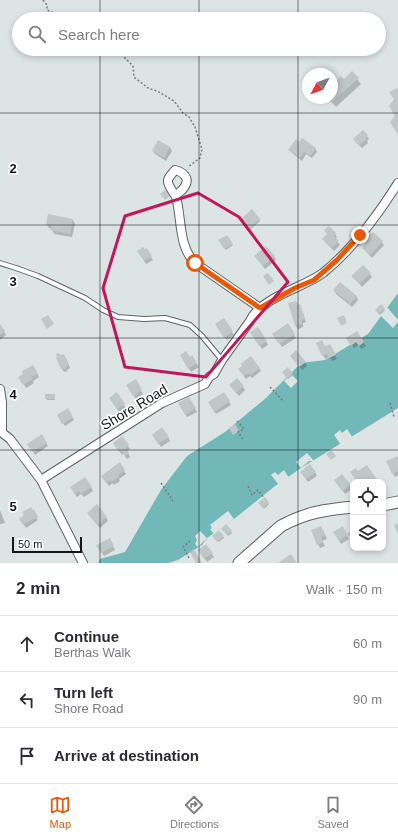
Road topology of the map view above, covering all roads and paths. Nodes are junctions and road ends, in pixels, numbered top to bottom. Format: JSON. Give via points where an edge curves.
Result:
{"nodes":[{"id":1,"x":43,"y":0,"type":"edge"},
{"id":2,"x":52,"y":12,"type":"edge"},
{"id":3,"x":123,"y":56,"type":"edge"},
{"id":4,"x":181,"y":171,"type":"junction"},
{"id":5,"x":398,"y":183,"type":"edge"},
{"id":6,"x":175,"y":195,"type":"junction"},
{"id":7,"x":0,"y":263,"type":"edge"},
{"id":8,"x":260,"y":308,"type":"junction"},
{"id":9,"x":222,"y":360,"type":"junction"},
{"id":10,"x":270,"y":387,"type":"dead end"},
{"id":11,"x":0,"y":389,"type":"edge"},
{"id":12,"x":284,"y":402,"type":"dead end"},
{"id":13,"x":390,"y":403,"type":"dead end"},
{"id":14,"x":394,"y":417,"type":"dead end"},
{"id":15,"x":237,"y":421,"type":"dead end"},
{"id":16,"x":1,"y":432,"type":"edge"},
{"id":17,"x":244,"y":441,"type":"dead end"},
{"id":18,"x":41,"y":480,"type":"junction"},
{"id":19,"x":161,"y":483,"type":"dead end"},
{"id":20,"x":248,"y":486,"type":"dead end"},
{"id":21,"x":264,"y":498,"type":"dead end"},
{"id":22,"x":172,"y":501,"type":"dead end"},
{"id":23,"x":398,"y":502,"type":"edge"},
{"id":24,"x":386,"y":504,"type":"edge"},
{"id":25,"x":350,"y":507,"type":"edge"},
{"id":26,"x":190,"y":541,"type":"dead end"},
{"id":27,"x":189,"y":558,"type":"dead end"},
{"id":28,"x":243,"y":562,"type":"edge"},
{"id":29,"x":83,"y":563,"type":"edge"}],
"edges":[{"from":1,"to":2,"type":"path","via":[[47,10]]},
{"from":3,"to":4,"type":"path","via":[[133,66],[134,77],[148,88],[174,101],[195,127],[202,153],[200,158]]},
{"from":4,"to":6,"type":"street","via":[[187,182]]},
{"from":4,"to":6,"type":"street","via":[[175,170],[168,180]]},
{"from":5,"to":8,"type":"street","name":"Shore Road","via":[[382,208],[337,260],[314,280]]},
{"from":6,"to":8,"type":"street","via":[[184,243],[190,257]]},
{"from":7,"to":9,"type":"lane","via":[[38,276],[118,317],[165,318],[190,326]]},
{"from":8,"to":9,"type":"street","name":"Shore Road","via":[[253,314]]},
{"from":9,"to":18,"type":"street","name":"Shore Road","via":[[205,384],[162,403]]},
{"from":10,"to":12,"type":"path"},
{"from":11,"to":16,"type":"street"},
{"from":13,"to":14,"type":"path"},
{"from":15,"to":17,"type":"path","via":[[244,430],[238,432]]},
{"from":16,"to":18,"type":"street","via":[[10,438]]},
{"from":18,"to":29,"type":"street"},
{"from":19,"to":22,"type":"path"},
{"from":20,"to":21,"type":"path","via":[[252,495],[258,490]]},
{"from":23,"to":24,"type":"main road"},
{"from":25,"to":28,"type":"main road","via":[[309,513],[287,522]]},
{"from":26,"to":27,"type":"path","via":[[183,547]]}]}
